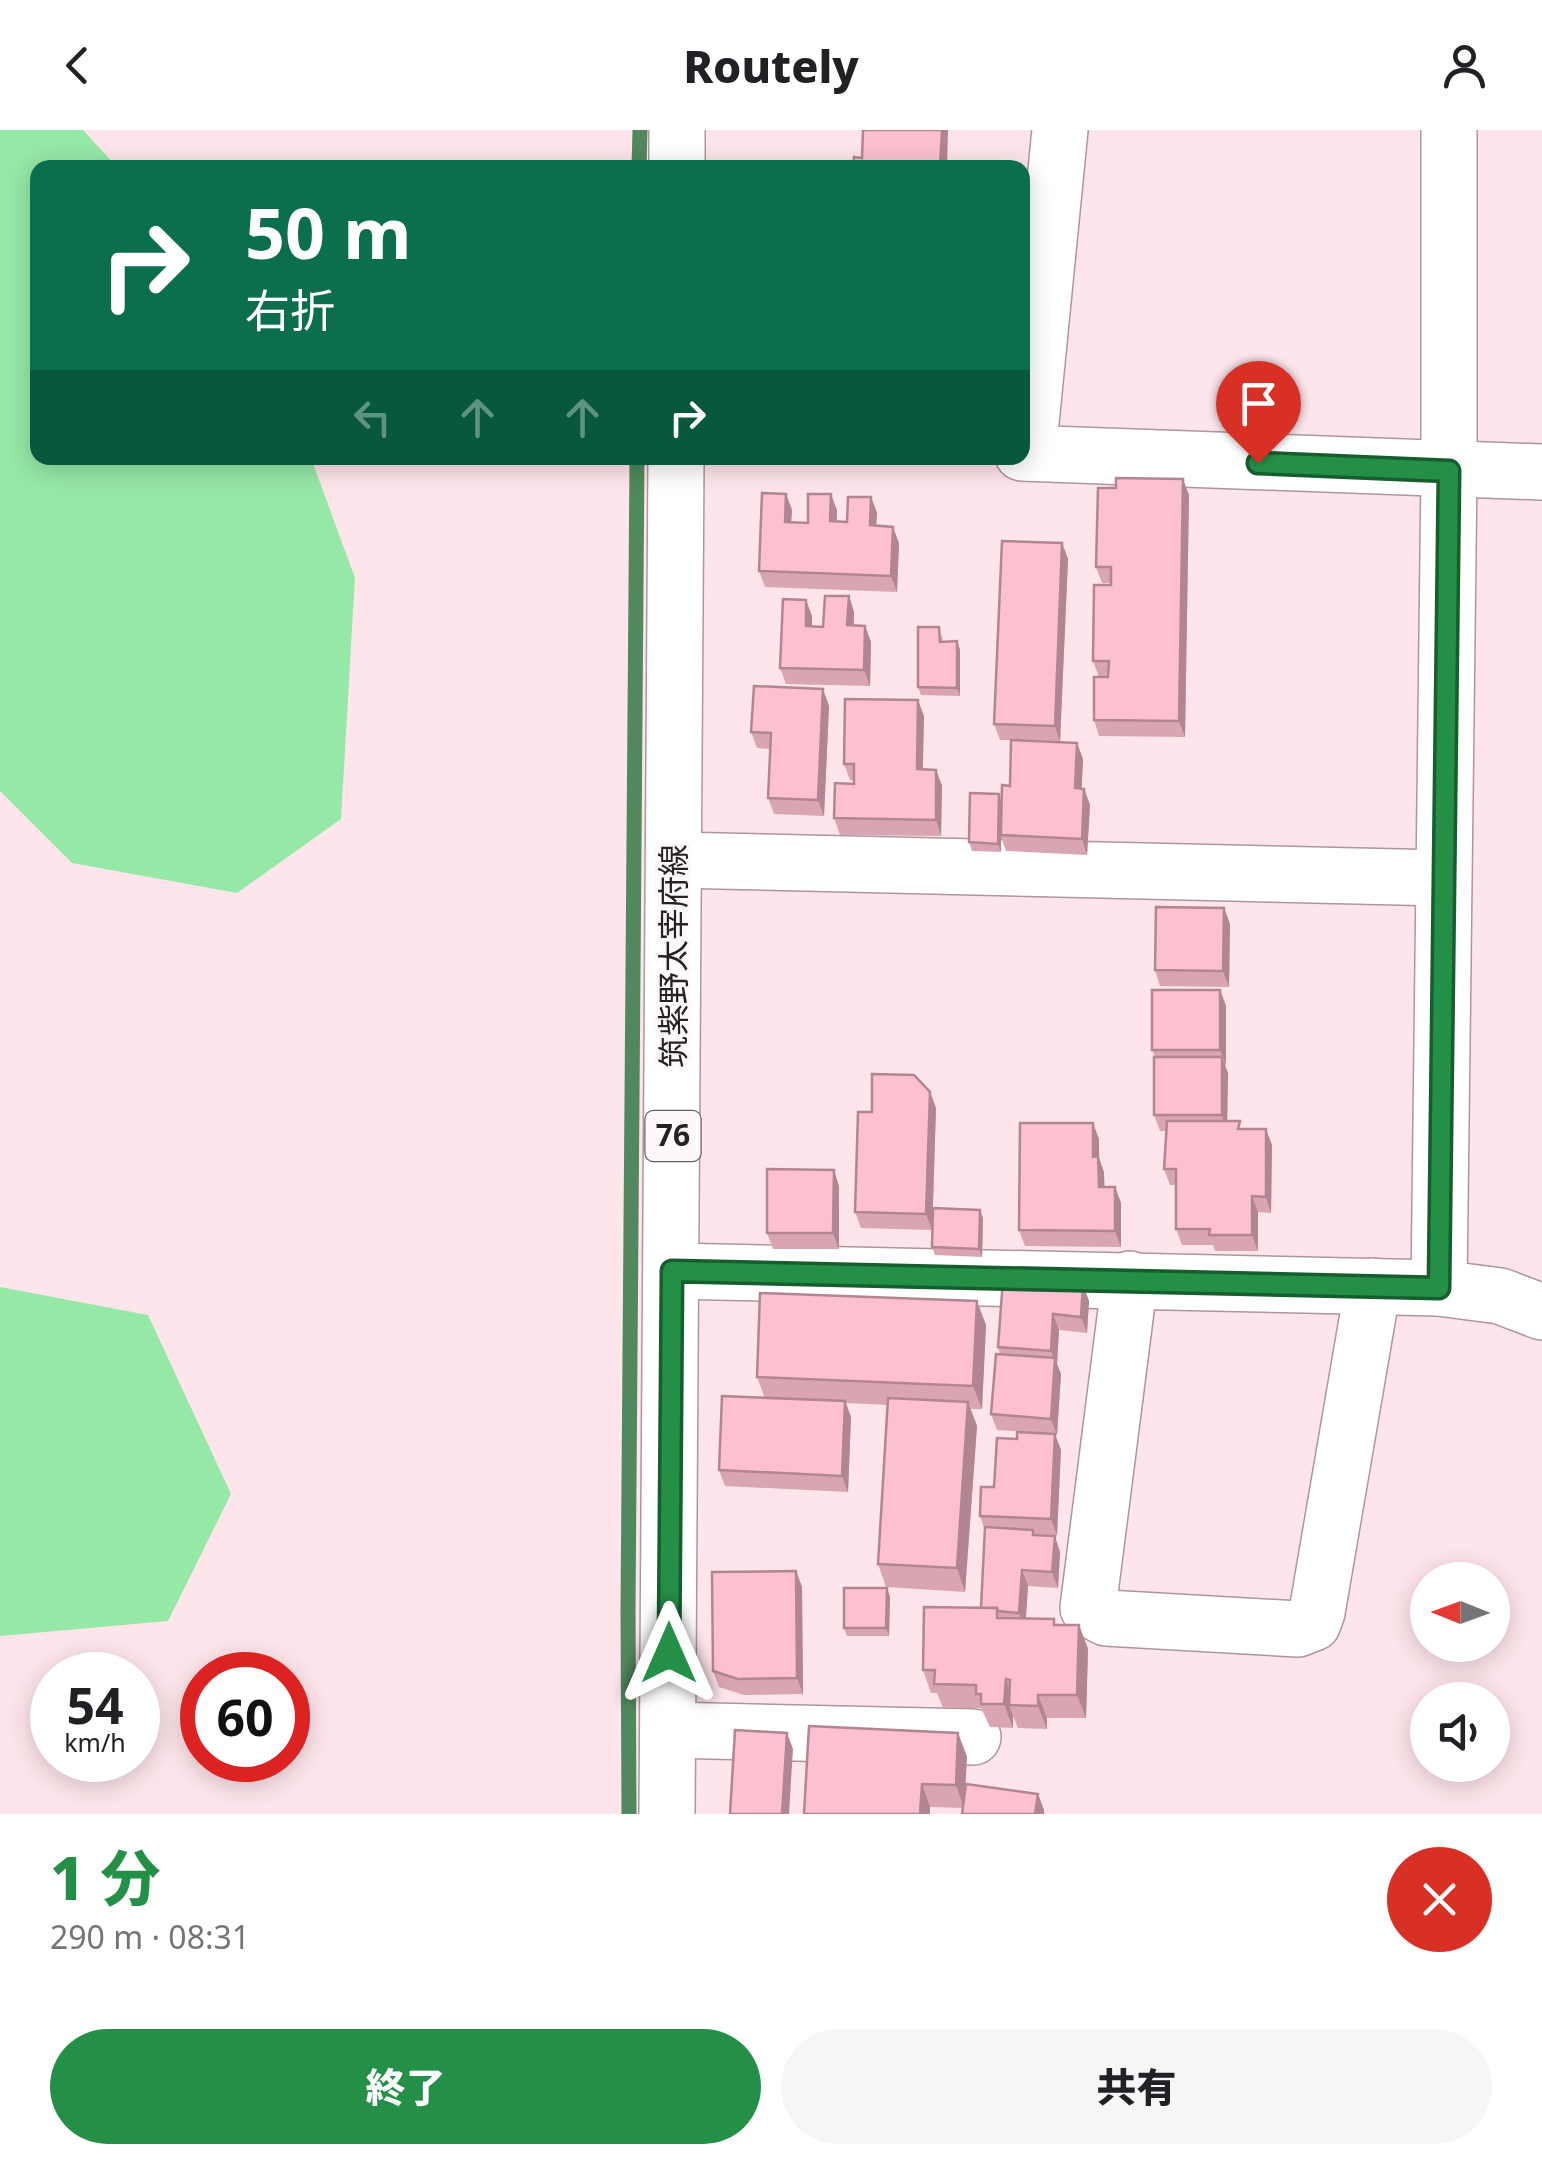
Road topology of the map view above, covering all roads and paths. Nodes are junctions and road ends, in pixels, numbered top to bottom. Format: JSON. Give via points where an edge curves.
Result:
{"nodes":[{"id":1,"x":677,"y":130,"type":"edge"},
{"id":2,"x":1060,"y":130,"type":"edge"},
{"id":3,"x":1449,"y":130,"type":"edge"},
{"id":4,"x":677,"y":160,"type":"edge"},
{"id":5,"x":1030,"y":407,"type":"edge"},
{"id":6,"x":1030,"y":453,"type":"edge"},
{"id":7,"x":676,"y":465,"type":"edge"},
{"id":8,"x":1449,"y":471,"type":"junction"},
{"id":9,"x":1542,"y":472,"type":"edge"},
{"id":10,"x":675,"y":860,"type":"junction"},
{"id":11,"x":1442,"y":878,"type":"junction"},
{"id":12,"x":672,"y":1271,"type":"junction"},
{"id":13,"x":1130,"y":1279,"type":"junction"},
{"id":14,"x":1373,"y":1286,"type":"junction"},
{"id":15,"x":1439,"y":1288,"type":"junction"},
{"id":16,"x":1542,"y":1312,"type":"edge"},
{"id":17,"x":669,"y":1730,"type":"junction"},
{"id":18,"x":973,"y":1737,"type":"dead end"},
{"id":19,"x":667,"y":1814,"type":"edge"}],
"edges":[{"from":1,"to":4,"type":"street"},
{"from":2,"to":5,"type":"street"},
{"from":3,"to":8,"type":"street"},
{"from":6,"to":8,"type":"street"},
{"from":7,"to":10,"type":"street","name":"筑紫野太宰府線","number":"76"},
{"from":8,"to":9,"type":"street"},
{"from":8,"to":11,"type":"street"},
{"from":10,"to":11,"type":"street"},
{"from":10,"to":12,"type":"street","name":"筑紫野太宰府線","number":"76"},
{"from":11,"to":15,"type":"street"},
{"from":12,"to":13,"type":"street"},
{"from":12,"to":17,"type":"street","name":"筑紫野太宰府線","number":"76"},
{"from":13,"to":14,"type":"street"},
{"from":13,"to":14,"type":"street","via":[[1088,1608],[1106,1618],[1298,1629],[1313,1623],[1316,1612]]},
{"from":14,"to":15,"type":"street"},
{"from":15,"to":16,"type":"street","via":[[1500,1296]]},
{"from":17,"to":18,"type":"street"},
{"from":17,"to":19,"type":"street","name":"筑紫野太宰府線","number":"76"}]}
